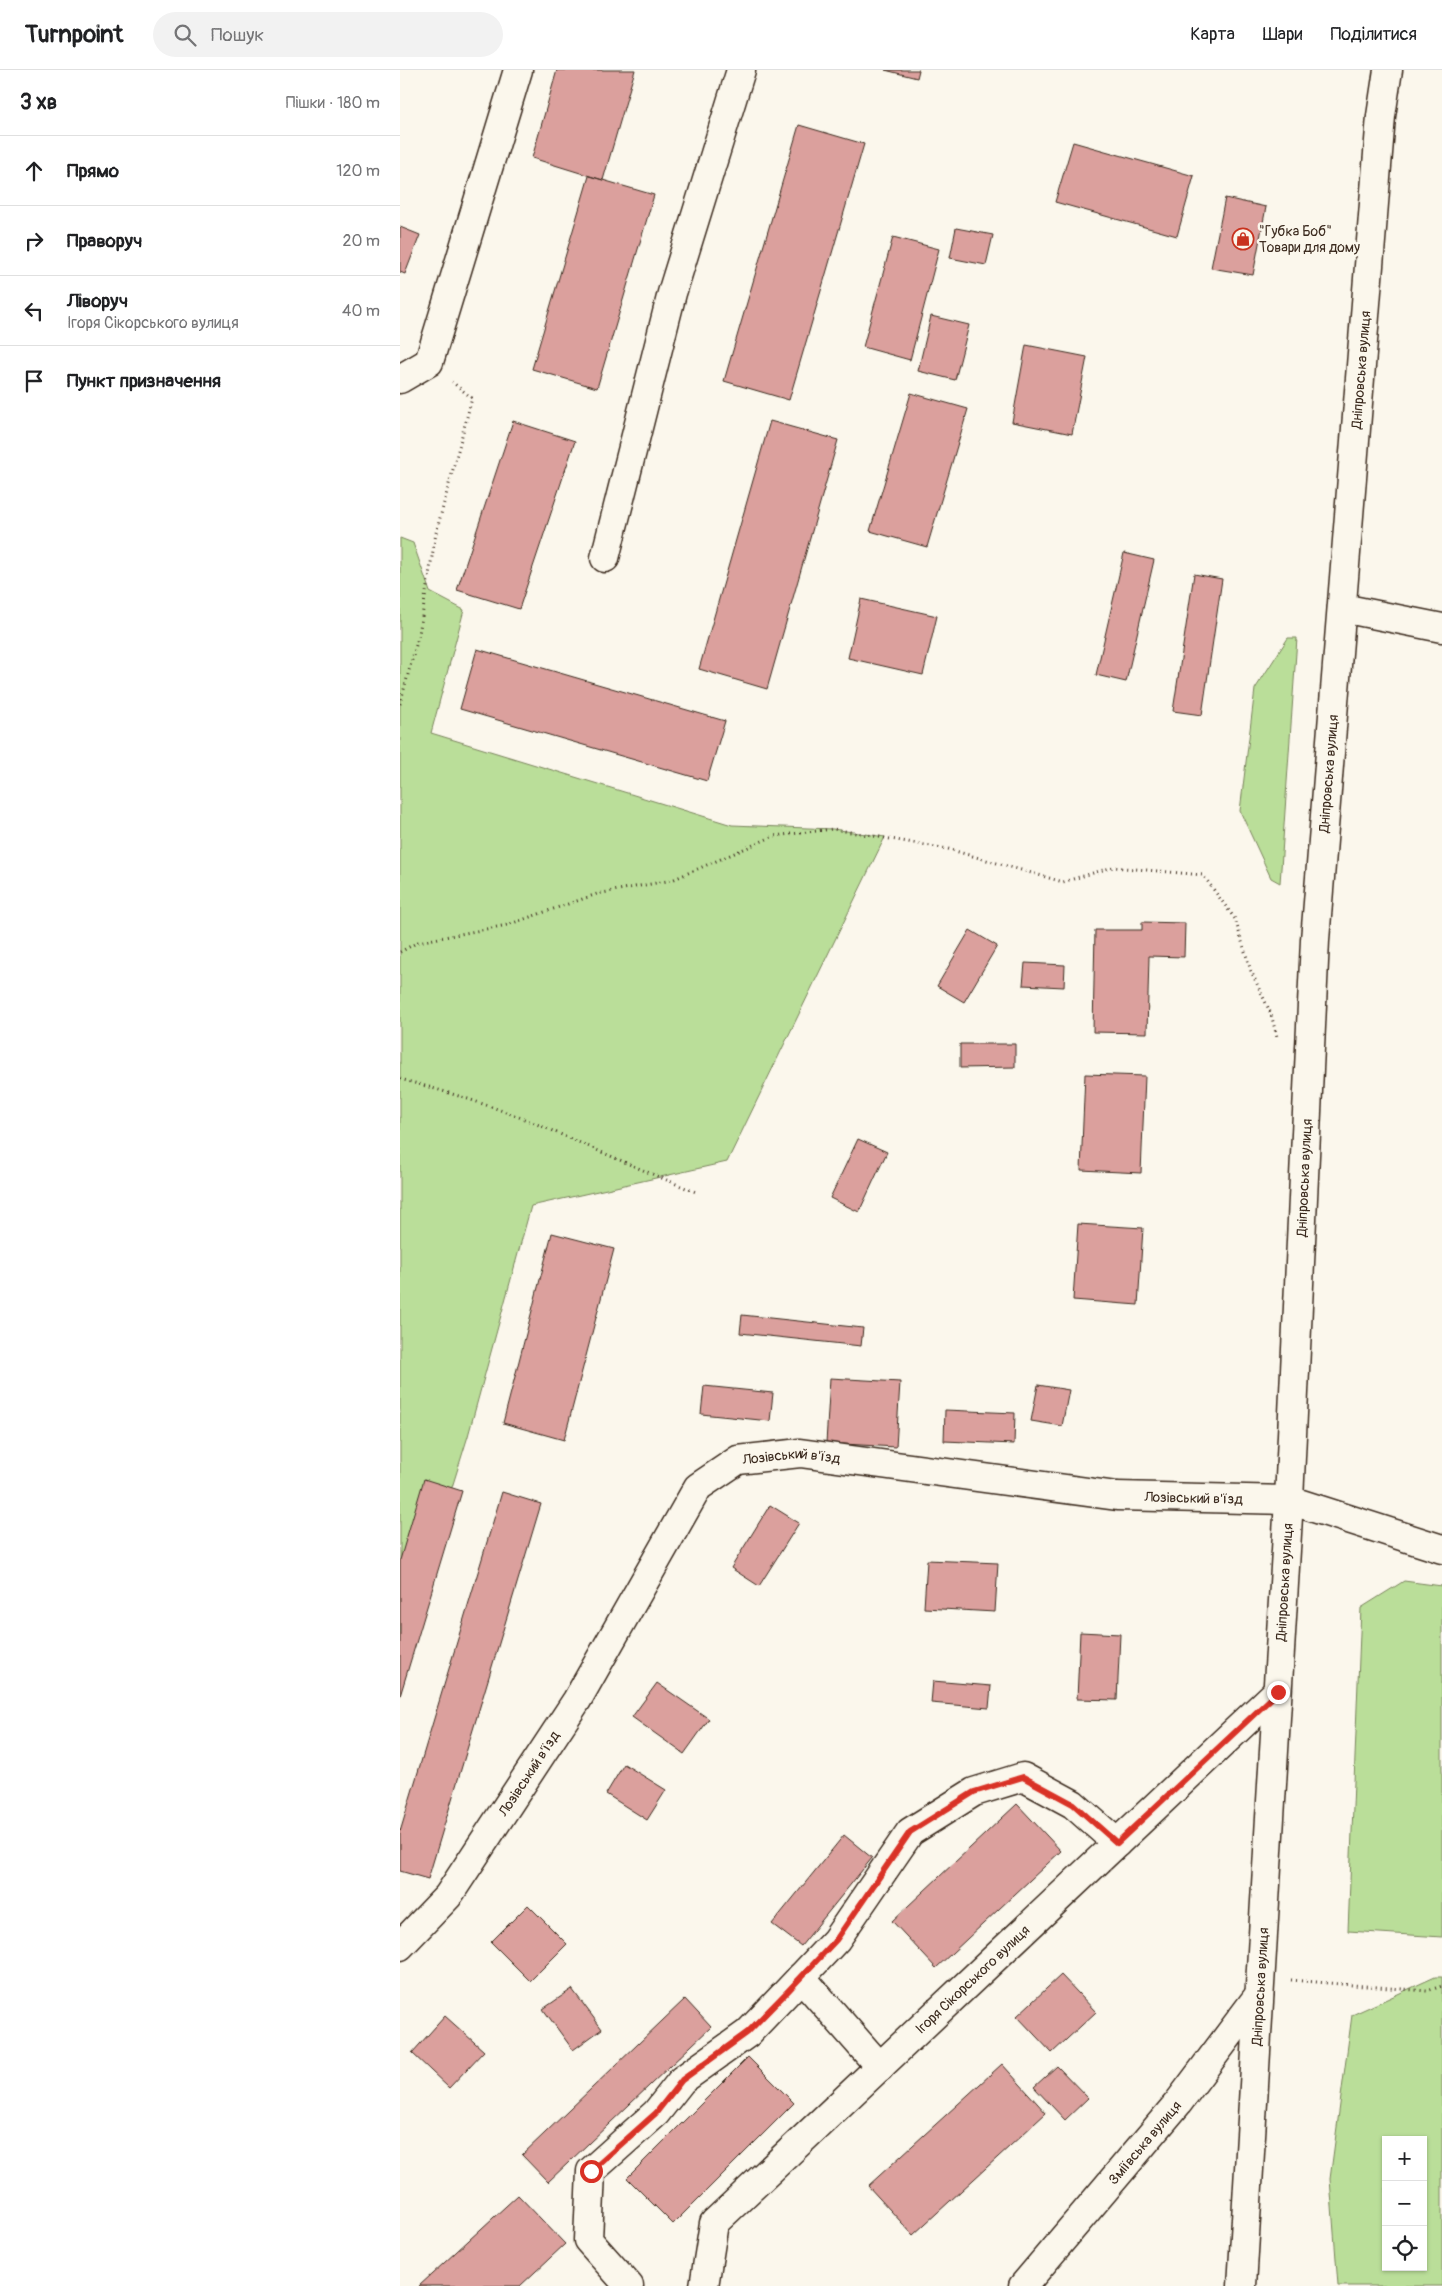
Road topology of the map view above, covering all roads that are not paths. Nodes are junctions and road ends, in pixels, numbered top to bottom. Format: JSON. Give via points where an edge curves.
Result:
{"nodes":[{"id":1,"x":518,"y":70,"type":"edge"},
{"id":2,"x":741,"y":70,"type":"edge"},
{"id":3,"x":1388,"y":70,"type":"edge"},
{"id":4,"x":400,"y":379,"type":"edge"},
{"id":5,"x":605,"y":558,"type":"dead end"},
{"id":6,"x":1342,"y":608,"type":"junction"},
{"id":7,"x":1442,"y":628,"type":"edge"},
{"id":8,"x":1289,"y":1500,"type":"junction"},
{"id":9,"x":1442,"y":1549,"type":"edge"},
{"id":10,"x":1278,"y":1692,"type":"junction"},
{"id":11,"x":1117,"y":1843,"type":"junction"},
{"id":12,"x":400,"y":1946,"type":"edge"},
{"id":13,"x":801,"y":1977,"type":"junction"},
{"id":14,"x":1260,"y":1987,"type":"junction"},
{"id":15,"x":880,"y":2067,"type":"junction"},
{"id":16,"x":629,"y":2286,"type":"edge"},
{"id":17,"x":704,"y":2286,"type":"edge"},
{"id":18,"x":1023,"y":2286,"type":"edge"},
{"id":19,"x":1242,"y":2286,"type":"edge"}],
"edges":[{"from":1,"to":4,"type":"main road","via":[[428,362]]},
{"from":2,"to":5,"type":"main road","via":[[672,293]]},
{"from":3,"to":6,"type":"main road","name":"Дніпровська вулиця","via":[[1381,116]]},
{"from":6,"to":7,"type":"main road"},
{"from":6,"to":8,"type":"main road","name":"Дніпровська вулиця","via":[[1315,940]]},
{"from":8,"to":9,"type":"main road","name":"Лозівський в'їзд"},
{"from":8,"to":10,"type":"main road","name":"Дніпровська вулиця"},
{"from":8,"to":12,"type":"main road","name":"Лозівський в'їзд","via":[[1117,1496],[800,1453],[738,1460],[698,1487],[577,1700],[448,1896]]},
{"from":10,"to":11,"type":"main road","name":"Ігоря Сікорського вулиця"},
{"from":10,"to":14,"type":"main road","name":"Дніпровська вулиця"},
{"from":11,"to":13,"type":"main road","via":[[1073,1804],[1023,1777],[974,1792],[910,1832],[836,1940]]},
{"from":11,"to":15,"type":"main road","name":"Ігоря Сікорського вулиця"},
{"from":13,"to":15,"type":"main road"},
{"from":13,"to":16,"type":"main road","via":[[748,2032],[682,2080],[656,2113],[591,2171],[588,2240]]},
{"from":14,"to":18,"type":"main road","name":"Зміївська вулиця","via":[[1178,2102]]},
{"from":14,"to":19,"type":"main road","name":"Дніпровська вулиця"},
{"from":15,"to":17,"type":"main road","name":"Ігоря Сікорського вулиця","via":[[714,2222]]}]}
